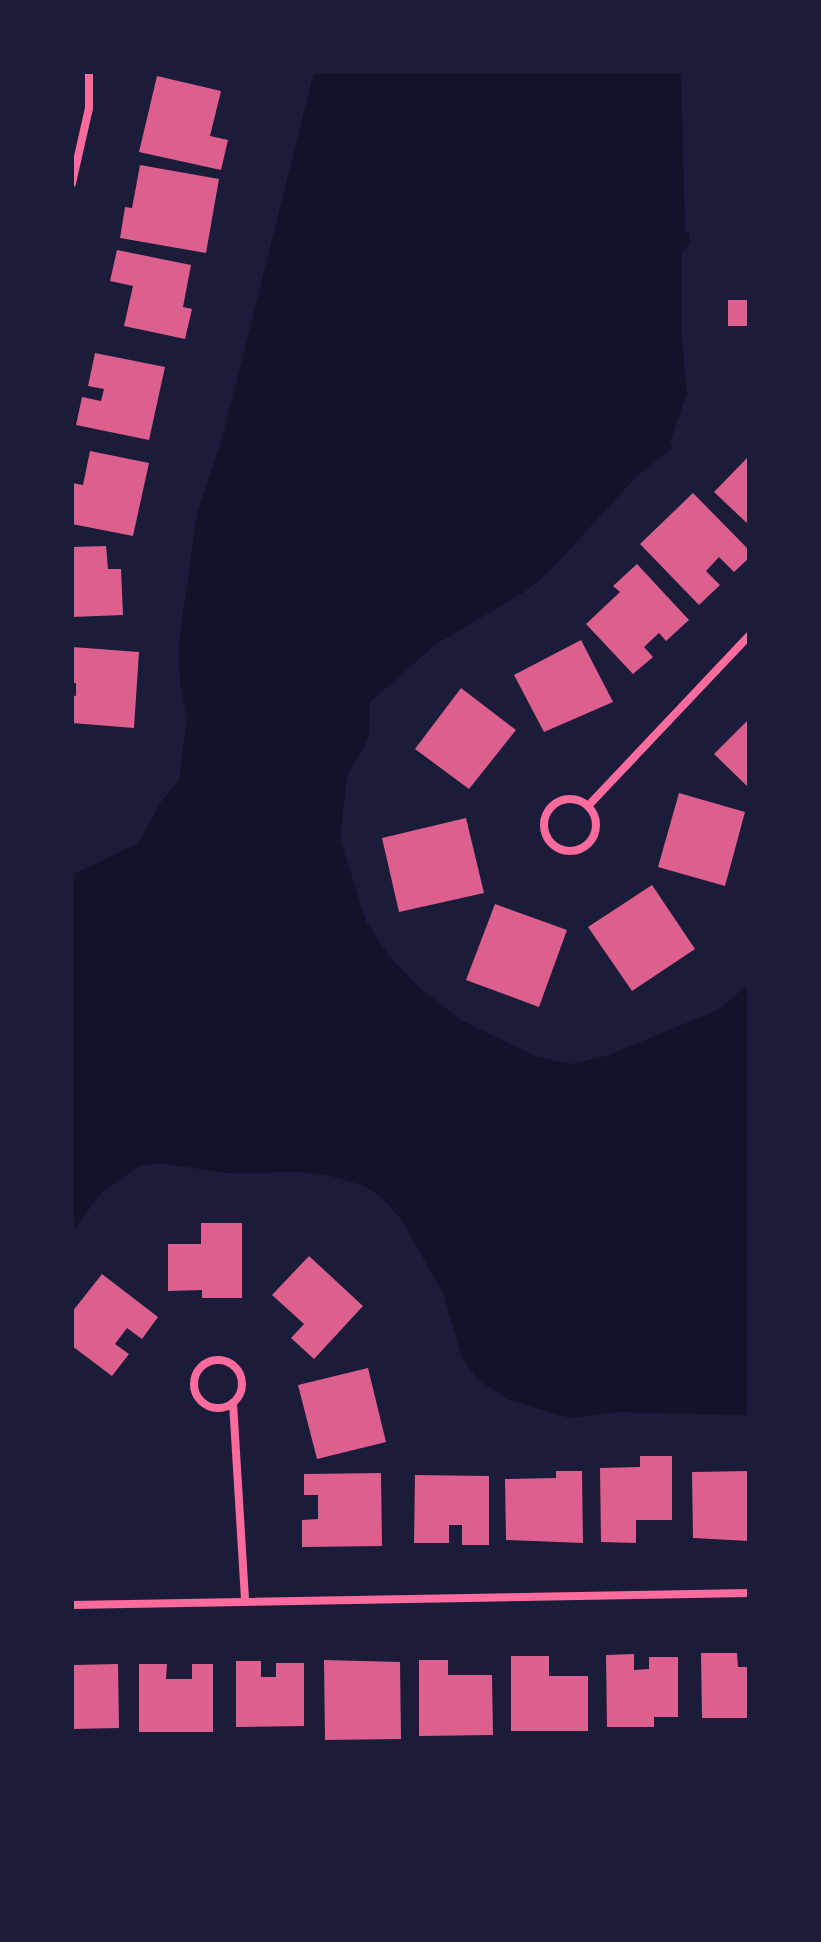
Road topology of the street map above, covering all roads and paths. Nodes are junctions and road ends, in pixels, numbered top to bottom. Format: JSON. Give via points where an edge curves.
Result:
{"nodes":[{"id":1,"x":89,"y":72,"type":"edge"},
{"id":2,"x":72,"y":183,"type":"edge"},
{"id":3,"x":749,"y":636,"type":"edge"},
{"id":4,"x":588,"y":806,"type":"junction"},
{"id":5,"x":233,"y":1403,"type":"junction"},
{"id":6,"x":749,"y":1593,"type":"edge"},
{"id":7,"x":245,"y":1601,"type":"junction"},
{"id":8,"x":72,"y":1605,"type":"edge"}],
"edges":[{"from":1,"to":2,"type":"street","via":[[89,108]]},
{"from":3,"to":4,"type":"street"},
{"from":4,"to":4,"type":"street","via":[[569,799],[551,807],[544,825],[553,843],[571,850],[589,842],[596,824]]},
{"from":5,"to":5,"type":"street","via":[[242,1387],[237,1369],[221,1360],[203,1365],[194,1381],[199,1399],[216,1408]]},
{"from":5,"to":7,"type":"street"},
{"from":6,"to":7,"type":"street"},
{"from":7,"to":8,"type":"street"}]}
